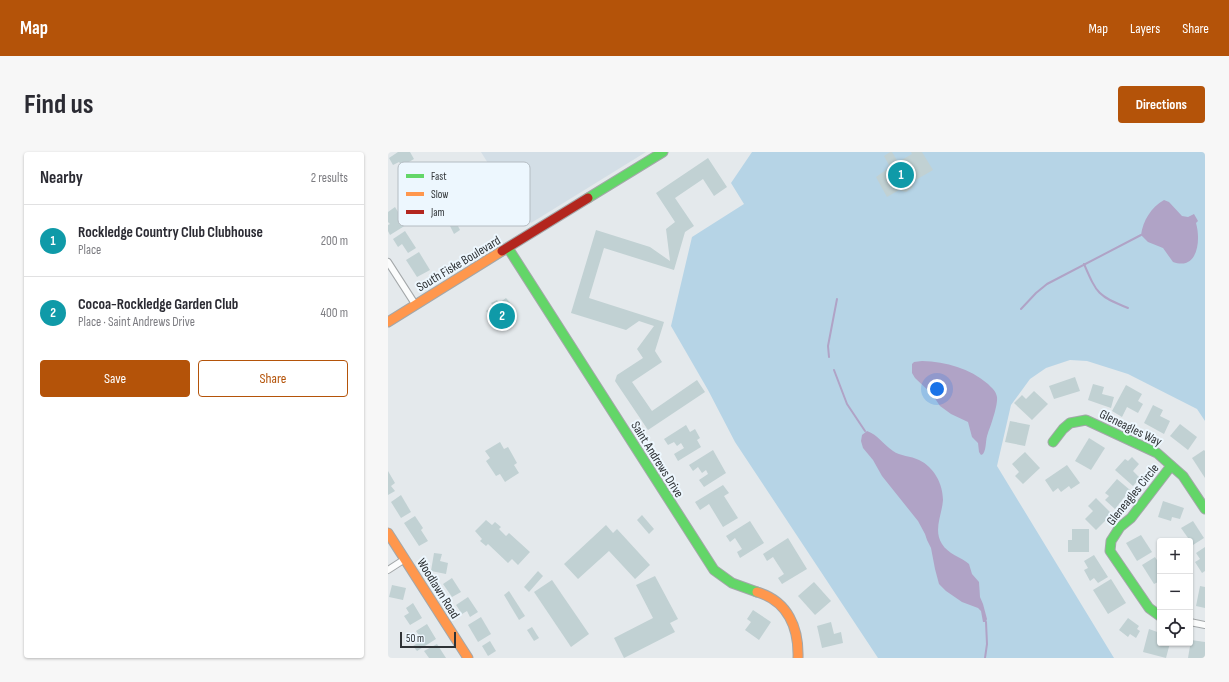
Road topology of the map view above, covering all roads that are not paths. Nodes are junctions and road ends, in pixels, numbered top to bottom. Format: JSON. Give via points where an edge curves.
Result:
{"nodes":[{"id":1,"x":663,"y":152,"type":"edge"},
{"id":2,"x":508,"y":248,"type":"junction"},
{"id":3,"x":388,"y":262,"type":"edge"},
{"id":4,"x":415,"y":304,"type":"junction"},
{"id":5,"x":388,"y":322,"type":"edge"},
{"id":6,"x":1053,"y":442,"type":"dead end"},
{"id":7,"x":1171,"y":466,"type":"junction"},
{"id":8,"x":1205,"y":509,"type":"edge"},
{"id":9,"x":388,"y":533,"type":"edge"},
{"id":10,"x":405,"y":559,"type":"junction"},
{"id":11,"x":388,"y":570,"type":"edge"},
{"id":12,"x":1157,"y":614,"type":"edge"},
{"id":13,"x":1193,"y":623,"type":"edge"},
{"id":14,"x":1205,"y":625,"type":"edge"},
{"id":15,"x":468,"y":658,"type":"edge"},
{"id":16,"x":798,"y":658,"type":"edge"}],
"edges":[{"from":1,"to":2,"type":"street","name":"South Fiske Boulevard"},
{"from":2,"to":4,"type":"street","name":"South Fiske Boulevard"},
{"from":2,"to":16,"type":"street","name":"Saint Andrews Drive","via":[[714,570],[734,584],[765,594],[787,611],[796,630]]},
{"from":3,"to":4,"type":"street"},
{"from":4,"to":5,"type":"street","name":"South Fiske Boulevard"},
{"from":6,"to":7,"type":"street","name":"Gleneagles Way","via":[[1068,424],[1086,420],[1157,453]]},
{"from":7,"to":8,"type":"street","name":"Gleneagles Way","via":[[1183,476]]},
{"from":7,"to":12,"type":"street","name":"Gleneagles Circle","via":[[1131,518],[1120,527],[1110,546],[1110,551],[1149,608]]},
{"from":9,"to":10,"type":"street","name":"Woodlawn Road"},
{"from":10,"to":11,"type":"street"},
{"from":10,"to":15,"type":"street","name":"Woodlawn Road"},
{"from":13,"to":14,"type":"street"}]}
